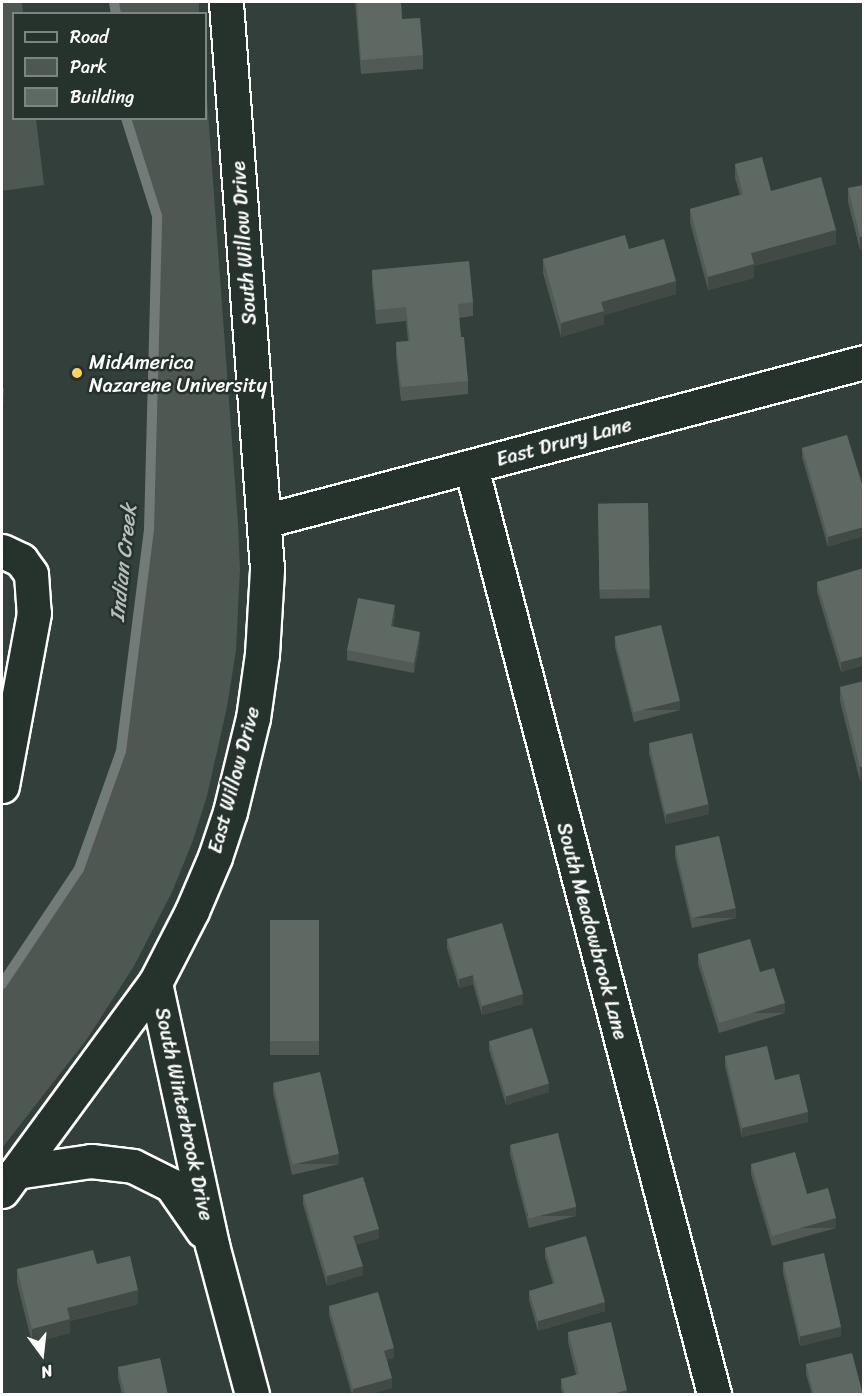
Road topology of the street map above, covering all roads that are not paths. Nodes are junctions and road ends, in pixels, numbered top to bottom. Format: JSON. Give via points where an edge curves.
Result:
{"nodes":[{"id":1,"x":226,"y":2,"type":"edge"},
{"id":2,"x":864,"y":362,"type":"edge"},
{"id":3,"x":471,"y":467,"type":"junction"},
{"id":4,"x":264,"y":521,"type":"junction"},
{"id":5,"x":2,"y":551,"type":"edge"},
{"id":6,"x":2,"y":786,"type":"edge"},
{"id":7,"x":155,"y":983,"type":"junction"},
{"id":8,"x":9,"y":1181,"type":"edge"},
{"id":9,"x":212,"y":1245,"type":"junction"},
{"id":10,"x":252,"y":1395,"type":"edge"},
{"id":11,"x":714,"y":1395,"type":"edge"}],
"edges":[{"from":1,"to":4,"type":"street","name":"South Willow Drive"},
{"from":2,"to":3,"type":"street","name":"East Drury Lane"},
{"from":3,"to":4,"type":"street","name":"East Drury Lane"},
{"from":3,"to":11,"type":"street","name":"South Meadowbrook Lane"},
{"from":4,"to":7,"type":"street","name":"East Willow Drive","via":[[267,569],[253,718],[215,857]]},
{"from":5,"to":6,"type":"street","via":[[21,560],[31,574],[34,613]]},
{"from":7,"to":8,"type":"street","name":"East Willow Drive"},
{"from":7,"to":9,"type":"street","name":"South Winterbrook Drive"},
{"from":8,"to":9,"type":"street","name":"South Winterbrook Drive","via":[[91,1161],[133,1166],[171,1185]]},
{"from":9,"to":10,"type":"street","name":"South Winterbrook Drive"}]}
